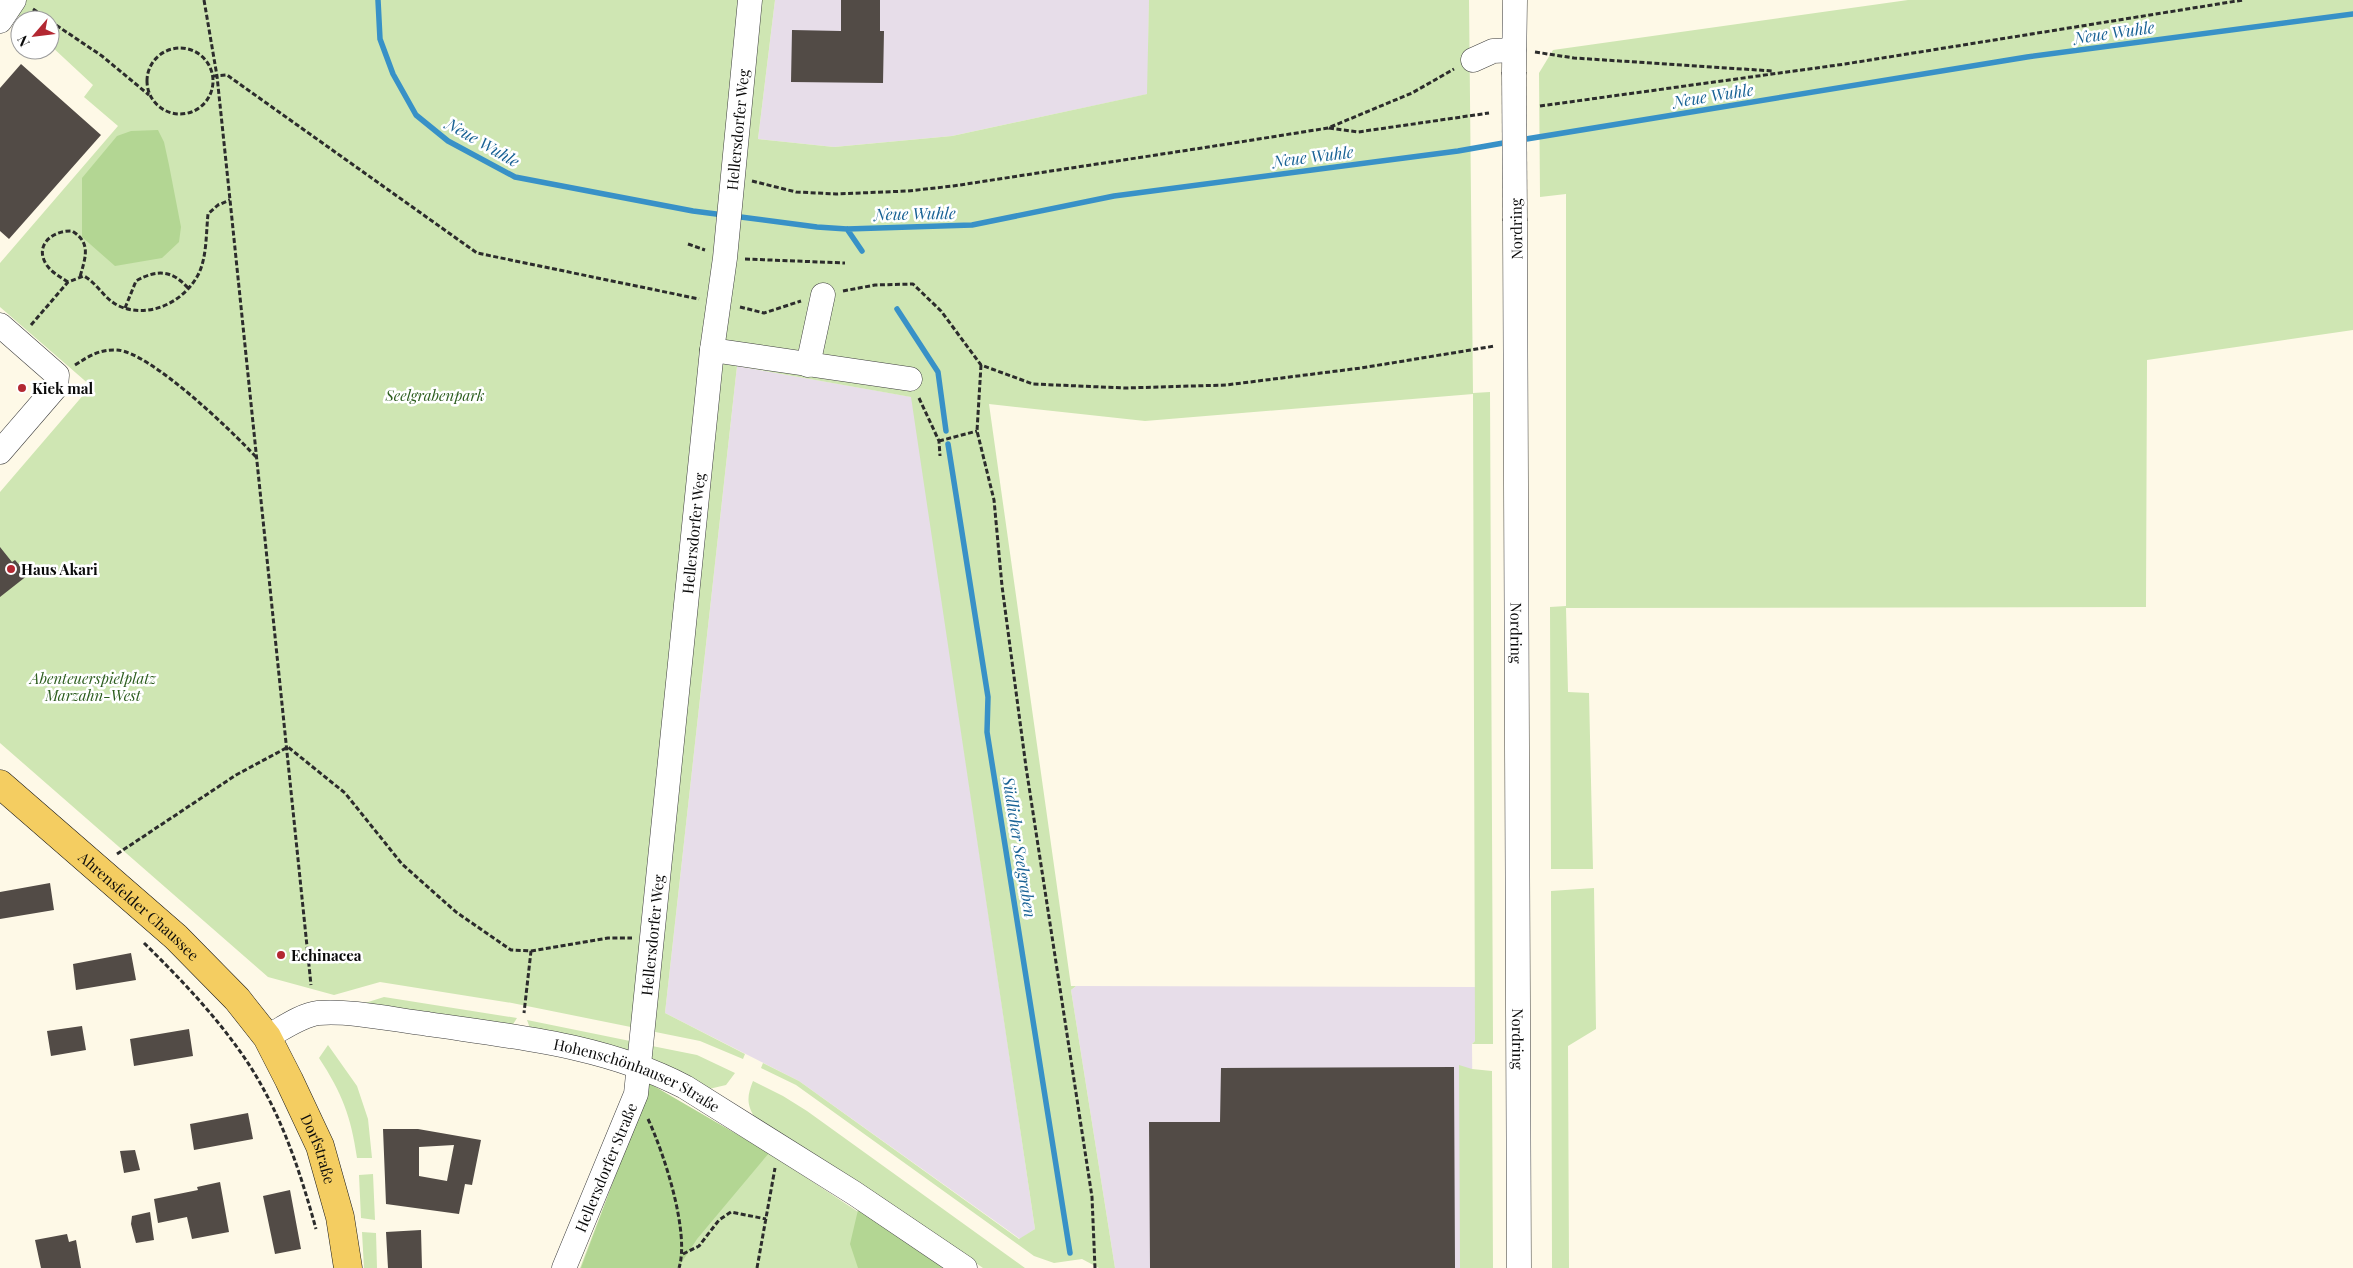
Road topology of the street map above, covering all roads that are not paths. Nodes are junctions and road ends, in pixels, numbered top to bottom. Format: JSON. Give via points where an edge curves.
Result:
{"nodes":[{"id":1,"x":14,"y":0,"type":"edge"},
{"id":2,"x":750,"y":0,"type":"edge"},
{"id":3,"x":1515,"y":0,"type":"edge"},
{"id":4,"x":0,"y":21,"type":"edge"},
{"id":5,"x":1473,"y":60,"type":"road end"},
{"id":6,"x":1514,"y":61,"type":"junction"},
{"id":7,"x":823,"y":295,"type":"road end"},
{"id":8,"x":8,"y":333,"type":"edge"},
{"id":9,"x":712,"y":350,"type":"junction"},
{"id":10,"x":808,"y":364,"type":"junction"},
{"id":11,"x":910,"y":379,"type":"road end"},
{"id":12,"x":0,"y":452,"type":"edge"},
{"id":13,"x":0,"y":784,"type":"edge"},
{"id":14,"x":267,"y":1037,"type":"junction"},
{"id":15,"x":638,"y":1065,"type":"junction"},
{"id":16,"x":348,"y":1268,"type":"edge"},
{"id":17,"x":564,"y":1268,"type":"edge"},
{"id":18,"x":965,"y":1268,"type":"edge"},
{"id":19,"x":1519,"y":1268,"type":"edge"}],
"edges":[{"from":1,"to":4,"type":"street"},
{"from":2,"to":9,"type":"street","name":"Hellersdorfer Weg","via":[[725,258]]},
{"from":3,"to":6,"type":"street","name":"Nordring"},
{"from":5,"to":6,"type":"street","via":[[1493,51]]},
{"from":6,"to":19,"type":"street","name":"Nordring","bridge":true},
{"from":7,"to":10,"type":"street"},
{"from":8,"to":12,"type":"street","via":[[57,375],[56,387]]},
{"from":9,"to":10,"type":"street"},
{"from":9,"to":15,"type":"street","name":"Hellersdorfer Weg"},
{"from":10,"to":11,"type":"street"},
{"from":13,"to":14,"type":"main road","name":"Ahrensfelder Chaussee","via":[[182,943],[237,999]]},
{"from":14,"to":15,"type":"street","name":"Hohenschönhauser Straße","via":[[317,1013],[343,1014],[523,1038],[609,1055]]},
{"from":14,"to":16,"type":"main road","name":"Dorfstraße","via":[[320,1146],[340,1217]]},
{"from":15,"to":17,"type":"street","name":"Hellersdorfer Straße","via":[[636,1094]]},
{"from":15,"to":18,"type":"street","name":"Hohenschönhauser Straße","via":[[684,1087],[783,1146]]}]}
